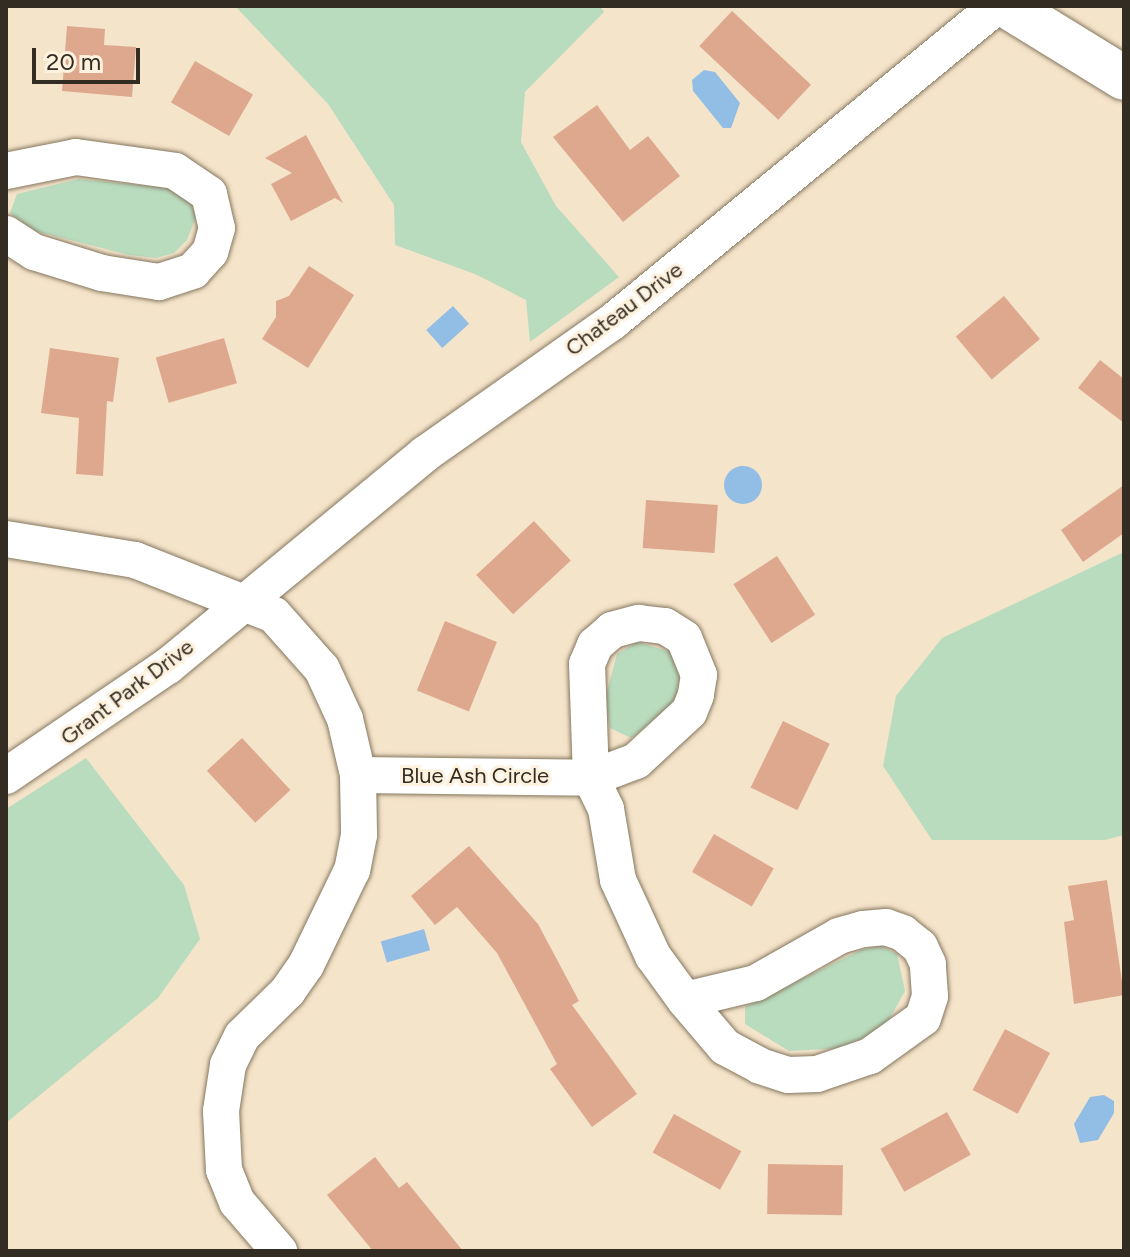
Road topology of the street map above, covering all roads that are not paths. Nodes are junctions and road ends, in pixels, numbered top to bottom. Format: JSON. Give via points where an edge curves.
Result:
{"nodes":[{"id":1,"x":997,"y":6,"type":"edge"},
{"id":2,"x":1007,"y":6,"type":"edge"},
{"id":3,"x":1124,"y":78,"type":"edge"},
{"id":4,"x":6,"y":171,"type":"edge"},
{"id":5,"x":6,"y":234,"type":"edge"},
{"id":6,"x":6,"y":539,"type":"edge"},
{"id":7,"x":242,"y":601,"type":"junction"},
{"id":8,"x":358,"y":775,"type":"junction"},
{"id":9,"x":6,"y":776,"type":"edge"},
{"id":10,"x":685,"y":1000,"type":"junction"},
{"id":11,"x":279,"y":1251,"type":"edge"}],
"edges":[{"from":1,"to":7,"type":"street","name":"Chateau Drive","via":[[656,288],[494,401]]},
{"from":2,"to":3,"type":"street"},
{"from":4,"to":5,"type":"street","via":[[76,157],[175,171],[209,194],[217,228],[210,252],[193,271],[159,282],[102,273],[34,252]]},
{"from":6,"to":7,"type":"street","via":[[135,560]]},
{"from":7,"to":8,"type":"street","via":[[274,615],[322,669],[345,719]]},
{"from":7,"to":9,"type":"street","name":"Grant Park Drive","via":[[168,666]]},
{"from":8,"to":10,"type":"street","name":"Blue Ash Circle","via":[[591,778],[606,809],[618,880],[636,923]]},
{"from":8,"to":11,"type":"street","via":[[357,847],[331,920],[288,991],[242,1036],[228,1065],[221,1111],[224,1170],[237,1202]]},
{"from":10,"to":10,"type":"street","via":[[736,1053],[788,1075],[817,1074],[870,1056],[923,1018],[930,996],[928,964],[920,947],[903,933],[886,927],[863,929],[839,936],[756,983]]}]}
